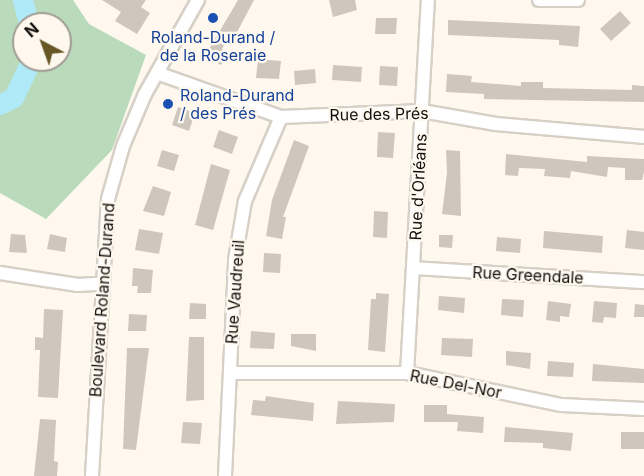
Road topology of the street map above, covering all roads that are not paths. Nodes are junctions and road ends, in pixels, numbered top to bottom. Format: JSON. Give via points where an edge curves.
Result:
{"nodes":[{"id":1,"x":198,"y":0,"type":"edge"},
{"id":2,"x":428,"y":0,"type":"edge"},
{"id":3,"x":539,"y":0,"type":"edge"},
{"id":4,"x":578,"y":0,"type":"edge"},
{"id":5,"x":157,"y":73,"type":"junction"},
{"id":6,"x":422,"y":111,"type":"junction"},
{"id":7,"x":281,"y":117,"type":"junction"},
{"id":8,"x":644,"y":137,"type":"edge"},
{"id":9,"x":413,"y":268,"type":"junction"},
{"id":10,"x":0,"y":273,"type":"edge"},
{"id":11,"x":644,"y":282,"type":"edge"},
{"id":12,"x":100,"y":284,"type":"junction"},
{"id":13,"x":230,"y":373,"type":"junction"},
{"id":14,"x":407,"y":373,"type":"junction"},
{"id":15,"x":644,"y":409,"type":"edge"},
{"id":16,"x":92,"y":476,"type":"edge"},
{"id":17,"x":225,"y":476,"type":"edge"}],
"edges":[{"from":1,"to":5,"type":"street","name":"Boulevard Roland-Durand"},
{"from":2,"to":6,"type":"street","name":"Rue d'Orléans"},
{"from":3,"to":4,"type":"street"},
{"from":5,"to":7,"type":"street","name":"Rue des Prés"},
{"from":5,"to":12,"type":"street","name":"Boulevard Roland-Durand","via":[[123,146],[108,199]]},
{"from":6,"to":7,"type":"street","name":"Rue des Prés"},
{"from":6,"to":8,"type":"street","name":"Rue des Prés","via":[[496,124]]},
{"from":6,"to":9,"type":"street","name":"Rue d'Orléans"},
{"from":7,"to":13,"type":"street","name":"Rue Vaudreuil","via":[[245,201],[235,260]]},
{"from":9,"to":11,"type":"street","name":"Rue Greendale"},
{"from":9,"to":14,"type":"street","name":"Rue d'Orléans"},
{"from":10,"to":12,"type":"street","via":[[78,285]]},
{"from":12,"to":16,"type":"street","name":"Boulevard Roland-Durand"},
{"from":13,"to":14,"type":"street","name":"Rue Del-Nor"},
{"from":13,"to":17,"type":"street","name":"Rue Vaudreuil"},
{"from":14,"to":15,"type":"street","name":"Rue Del-Nor","via":[[562,405]]}]}
